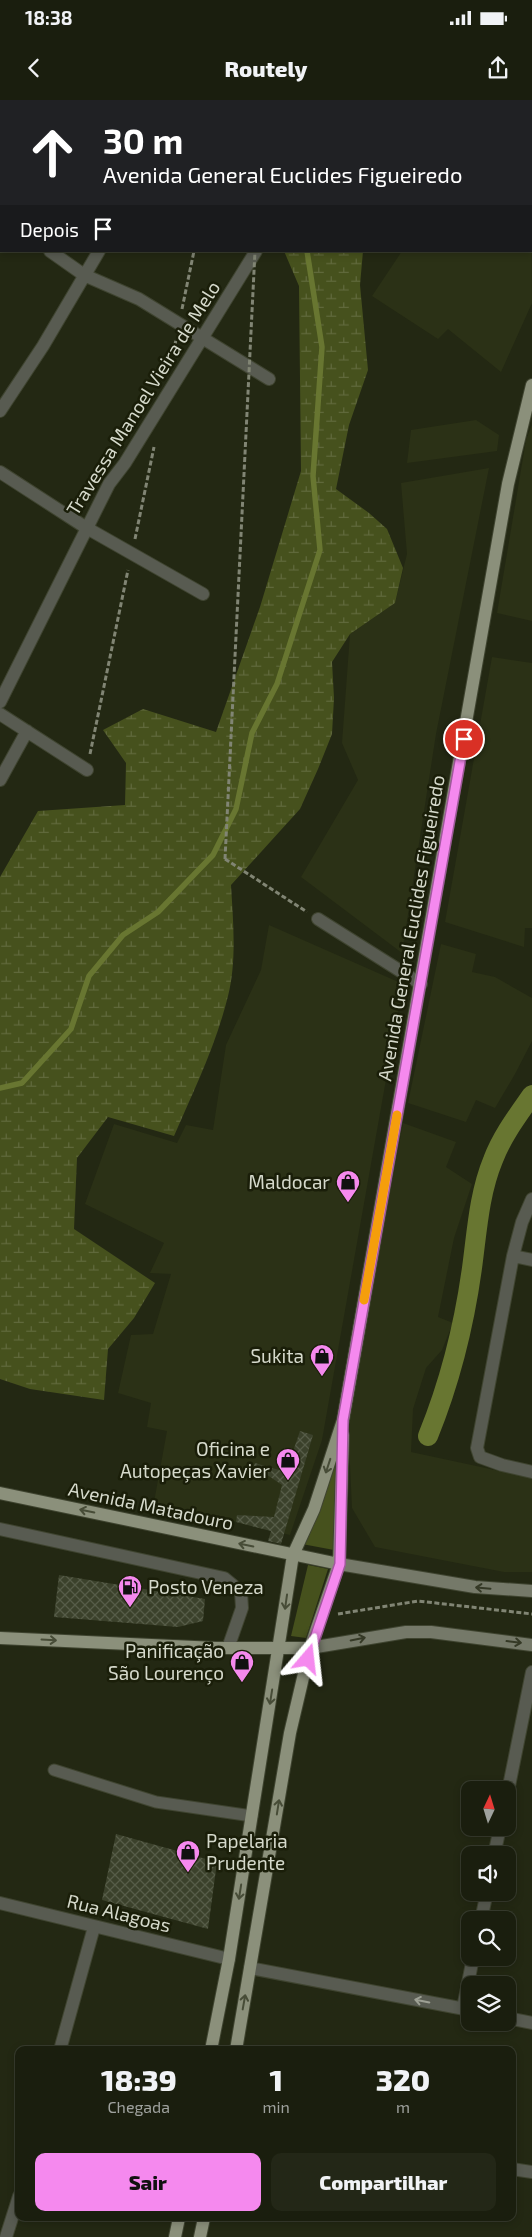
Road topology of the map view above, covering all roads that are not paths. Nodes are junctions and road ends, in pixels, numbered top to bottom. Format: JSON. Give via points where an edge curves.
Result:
{"nodes":[{"id":1,"x":51,"y":252,"type":"edge"},
{"id":2,"x":98,"y":252,"type":"edge"},
{"id":3,"x":254,"y":252,"type":"edge"},
{"id":4,"x":84,"y":275,"type":"junction"},
{"id":5,"x":202,"y":340,"type":"junction"},
{"id":6,"x":268,"y":379,"type":"dead end"},
{"id":7,"x":532,"y":385,"type":"edge"},
{"id":8,"x":0,"y":411,"type":"edge"},
{"id":9,"x":0,"y":472,"type":"edge"},
{"id":10,"x":85,"y":527,"type":"junction"},
{"id":11,"x":203,"y":594,"type":"dead end"},
{"id":12,"x":0,"y":702,"type":"edge"},
{"id":13,"x":0,"y":714,"type":"edge"},
{"id":14,"x":27,"y":731,"type":"junction"},
{"id":15,"x":87,"y":770,"type":"road end"},
{"id":16,"x":0,"y":780,"type":"edge"},
{"id":17,"x":318,"y":919,"type":"road end"},
{"id":18,"x":421,"y":984,"type":"junction"},
{"id":19,"x":532,"y":1199,"type":"edge"},
{"id":20,"x":513,"y":1256,"type":"junction"},
{"id":21,"x":532,"y":1260,"type":"edge"},
{"id":22,"x":343,"y":1420,"type":"junction"},
{"id":23,"x":532,"y":1472,"type":"edge"},
{"id":24,"x":0,"y":1493,"type":"edge"},
{"id":25,"x":0,"y":1529,"type":"edge"},
{"id":26,"x":293,"y":1555,"type":"junction"},
{"id":27,"x":340,"y":1564,"type":"junction"},
{"id":28,"x":532,"y":1591,"type":"edge"},
{"id":29,"x":0,"y":1638,"type":"edge"},
{"id":30,"x":532,"y":1645,"type":"edge"},
{"id":31,"x":228,"y":1648,"type":"junction"},
{"id":32,"x":279,"y":1648,"type":"junction"},
{"id":33,"x":310,"y":1648,"type":"junction"},
{"id":34,"x":532,"y":1672,"type":"edge"},
{"id":35,"x":54,"y":1770,"type":"dead end"},
{"id":36,"x":510,"y":1781,"type":"edge"},
{"id":37,"x":252,"y":1816,"type":"junction"},
{"id":38,"x":0,"y":1903,"type":"edge"},
{"id":39,"x":94,"y":1927,"type":"junction"},
{"id":40,"x":229,"y":1959,"type":"junction"},
{"id":41,"x":250,"y":1968,"type":"junction"},
{"id":42,"x":461,"y":2008,"type":"edge"},
{"id":43,"x":516,"y":2020,"type":"edge"},
{"id":44,"x":532,"y":2023,"type":"edge"},
{"id":45,"x":61,"y":2046,"type":"edge"},
{"id":46,"x":212,"y":2046,"type":"edge"},
{"id":47,"x":237,"y":2046,"type":"edge"},
{"id":48,"x":516,"y":2169,"type":"edge"},
{"id":49,"x":532,"y":2172,"type":"edge"},
{"id":50,"x":15,"y":2209,"type":"edge"},
{"id":51,"x":179,"y":2221,"type":"edge"},
{"id":52,"x":203,"y":2221,"type":"edge"},
{"id":53,"x":6,"y":2237,"type":"edge"},
{"id":54,"x":176,"y":2237,"type":"edge"},
{"id":55,"x":200,"y":2237,"type":"edge"}],
"edges":[{"from":1,"to":4,"type":"street"},
{"from":2,"to":4,"type":"street"},
{"from":3,"to":5,"type":"street","name":"Travessa Manoel Vieira de Melo"},
{"from":4,"to":5,"type":"street","via":[[139,299]]},
{"from":4,"to":8,"type":"street"},
{"from":5,"to":6,"type":"street"},
{"from":5,"to":10,"type":"street","name":"Travessa Manoel Vieira de Melo"},
{"from":7,"to":18,"type":"main road","name":"Avenida General Euclides Figueiredo","via":[[508,484]]},
{"from":9,"to":10,"type":"street"},
{"from":10,"to":11,"type":"street"},
{"from":10,"to":12,"type":"street","name":"Travessa Manoel Vieira de Melo"},
{"from":13,"to":14,"type":"street"},
{"from":14,"to":15,"type":"street"},
{"from":14,"to":16,"type":"street"},
{"from":17,"to":18,"type":"street"},
{"from":18,"to":22,"type":"main road","name":"Avenida General Euclides Figueiredo"},
{"from":19,"to":20,"type":"street"},
{"from":20,"to":21,"type":"street"},
{"from":20,"to":23,"type":"street","via":[[477,1448],[480,1457],[488,1461]]},
{"from":22,"to":26,"type":"main road","name":"Avenida General Euclides Figueiredo","one_way":true,"via":[[314,1509]]},
{"from":22,"to":27,"type":"main road","name":"Avenida General Euclides Figueiredo"},
{"from":26,"to":24,"type":"main road","name":"Avenida Matadouro","one_way":true},
{"from":25,"to":31,"type":"street","via":[[224,1578],[241,1592],[242,1608]]},
{"from":26,"to":27,"type":"main road","name":"Avenida Matadouro"},
{"from":26,"to":32,"type":"main road","name":"Avenida General Euclides Figueiredo","one_way":true},
{"from":28,"to":27,"type":"main road","one_way":true,"via":[[474,1588]]},
{"from":27,"to":33,"type":"main road","name":"Avenida General Euclides Figueiredo"},
{"from":29,"to":31,"type":"main road","one_way":true},
{"from":33,"to":30,"type":"main road","one_way":true,"via":[[406,1632],[431,1632]]},
{"from":31,"to":32,"type":"main road"},
{"from":32,"to":33,"type":"main road"},
{"from":32,"to":37,"type":"main road","name":"Avenida General Euclides Figueiredo","one_way":true},
{"from":41,"to":33,"type":"main road","name":"Avenida General Euclides Figueiredo","one_way":true,"via":[[290,1733]]},
{"from":34,"to":36,"type":"street"},
{"from":35,"to":37,"type":"lane","via":[[156,1802]]},
{"from":37,"to":40,"type":"main road","name":"Avenida General Euclides Figueiredo","one_way":true},
{"from":38,"to":39,"type":"street","name":"Rua Alagoas"},
{"from":39,"to":40,"type":"street","name":"Rua Alagoas"},
{"from":39,"to":45,"type":"street"},
{"from":40,"to":46,"type":"main road","name":"Avenida General Euclides Figueiredo"},
{"from":42,"to":41,"type":"street","one_way":true},
{"from":47,"to":41,"type":"main road","name":"Avenida General Euclides Figueiredo","one_way":true},
{"from":43,"to":44,"type":"street"},
{"from":48,"to":49,"type":"street"},
{"from":50,"to":53,"type":"street"},
{"from":51,"to":54,"type":"main road"},
{"from":52,"to":55,"type":"main road"}]}
